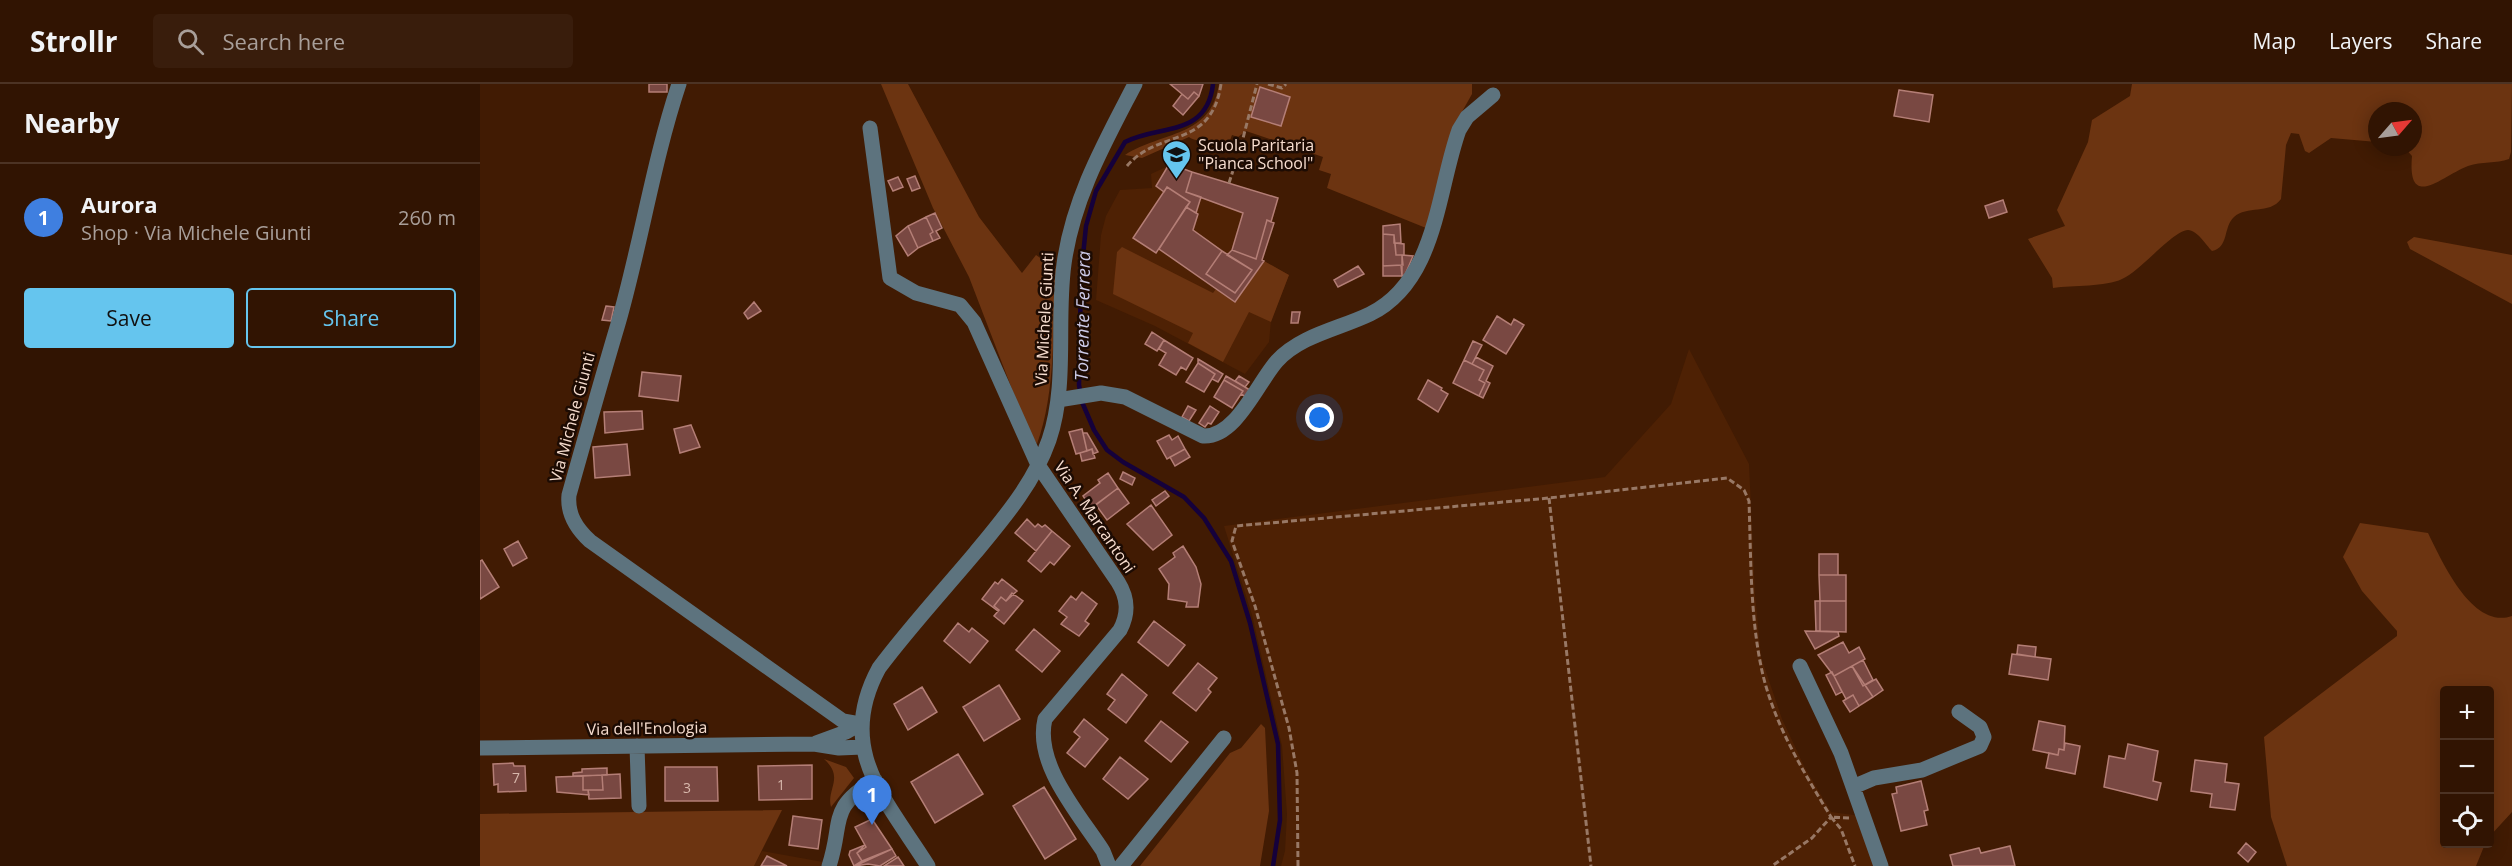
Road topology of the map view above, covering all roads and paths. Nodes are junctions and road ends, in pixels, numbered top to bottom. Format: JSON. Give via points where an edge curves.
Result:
{"nodes":[{"id":1,"x":679,"y":84,"type":"edge"},
{"id":2,"x":1135,"y":84,"type":"edge"},
{"id":3,"x":1221,"y":84,"type":"edge"},
{"id":4,"x":1257,"y":84,"type":"edge"},
{"id":5,"x":1268,"y":84,"type":"edge"},
{"id":6,"x":1286,"y":84,"type":"edge"},
{"id":7,"x":1493,"y":95,"type":"dead end"},
{"id":8,"x":870,"y":128,"type":"dead end"},
{"id":9,"x":1241,"y":146,"type":"dead end"},
{"id":10,"x":1237,"y":158,"type":"dead end"},
{"id":11,"x":1127,"y":166,"type":"dead end"},
{"id":12,"x":1229,"y":183,"type":"dead end"},
{"id":13,"x":1072,"y":398,"type":"junction"},
{"id":14,"x":1038,"y":465,"type":"junction"},
{"id":15,"x":1549,"y":498,"type":"junction"},
{"id":16,"x":1800,"y":666,"type":"dead end"},
{"id":17,"x":1959,"y":712,"type":"dead end"},
{"id":18,"x":860,"y":724,"type":"junction"},
{"id":19,"x":1224,"y":738,"type":"dead end"},
{"id":20,"x":814,"y":744,"type":"junction"},
{"id":21,"x":637,"y":746,"type":"junction"},
{"id":22,"x":863,"y":747,"type":"junction"},
{"id":23,"x":480,"y":748,"type":"edge"},
{"id":24,"x":875,"y":780,"type":"junction"},
{"id":25,"x":1853,"y":787,"type":"junction"},
{"id":26,"x":639,"y":806,"type":"dead end"},
{"id":27,"x":1862,"y":814,"type":"junction"},
{"id":28,"x":1831,"y":817,"type":"junction"},
{"id":29,"x":829,"y":866,"type":"edge"},
{"id":30,"x":927,"y":866,"type":"edge"},
{"id":31,"x":1109,"y":866,"type":"edge"},
{"id":32,"x":1122,"y":866,"type":"edge"},
{"id":33,"x":1298,"y":866,"type":"edge"},
{"id":34,"x":1592,"y":866,"type":"edge"},
{"id":35,"x":1772,"y":866,"type":"edge"},
{"id":36,"x":1855,"y":866,"type":"edge"},
{"id":37,"x":1881,"y":866,"type":"edge"}],
"edges":[{"from":1,"to":18,"type":"street","name":"Via Michele Giunti","via":[[662,135],[618,324],[569,495],[570,512],[590,541],[843,721]]},
{"from":2,"to":13,"type":"street","name":"Via Michele Giunti","via":[[1085,184],[1067,243],[1061,302]]},
{"from":3,"to":11,"type":"path","via":[[1211,115],[1196,129],[1141,152]]},
{"from":4,"to":9,"type":"path"},
{"from":5,"to":6,"type":"path","via":[[1282,88]]},
{"from":7,"to":13,"type":"street","via":[[1467,117],[1459,130],[1430,236],[1399,292],[1369,314],[1289,350],[1222,431],[1203,436],[1125,397],[1101,393]]},
{"from":8,"to":14,"type":"street","name":"Via A. Marcantoni","via":[[890,278],[916,293],[960,305],[974,322]]},
{"from":10,"to":12,"type":"path"},
{"from":13,"to":14,"type":"street","name":"Via Michele Giunti","via":[[1054,422]]},
{"from":14,"to":18,"type":"street","name":"Via Michele Giunti","via":[[1012,508],[879,668],[868,689]]},
{"from":14,"to":31,"type":"street","name":"Via A. Marcantoni","via":[[1125,597],[1126,614],[1120,630],[1045,719],[1041,735],[1048,764]]},
{"from":15,"to":28,"type":"path","via":[[1727,478],[1744,490],[1749,501],[1753,603],[1763,674],[1789,743]]},
{"from":15,"to":33,"type":"path","via":[[1236,526],[1232,541],[1255,606],[1289,728],[1297,773]]},
{"from":15,"to":34,"type":"path"},
{"from":16,"to":25,"type":"street"},
{"from":17,"to":25,"type":"street","via":[[1980,727],[1984,737],[1980,746],[1922,770],[1874,778]]},
{"from":18,"to":20,"type":"street","name":"Via dell'Enologia"},
{"from":18,"to":22,"type":"street","name":"Via Michele Giunti"},
{"from":19,"to":32,"type":"street"},
{"from":20,"to":21,"type":"street","name":"Via dell'Enologia"},
{"from":20,"to":22,"type":"street","name":"Via dell'Enologia"},
{"from":21,"to":23,"type":"street","name":"Via dell'Enologia"},
{"from":21,"to":26,"type":"street"},
{"from":22,"to":24,"type":"street","name":"Via Michele Giunti"},
{"from":24,"to":29,"type":"street","via":[[846,800]]},
{"from":24,"to":30,"type":"street","name":"Via Michele Giunti"},
{"from":25,"to":27,"type":"street"},
{"from":27,"to":28,"type":"path"},
{"from":27,"to":37,"type":"street"},
{"from":28,"to":35,"type":"path","via":[[1812,838]]},
{"from":28,"to":36,"type":"path","via":[[1841,829]]}]}
